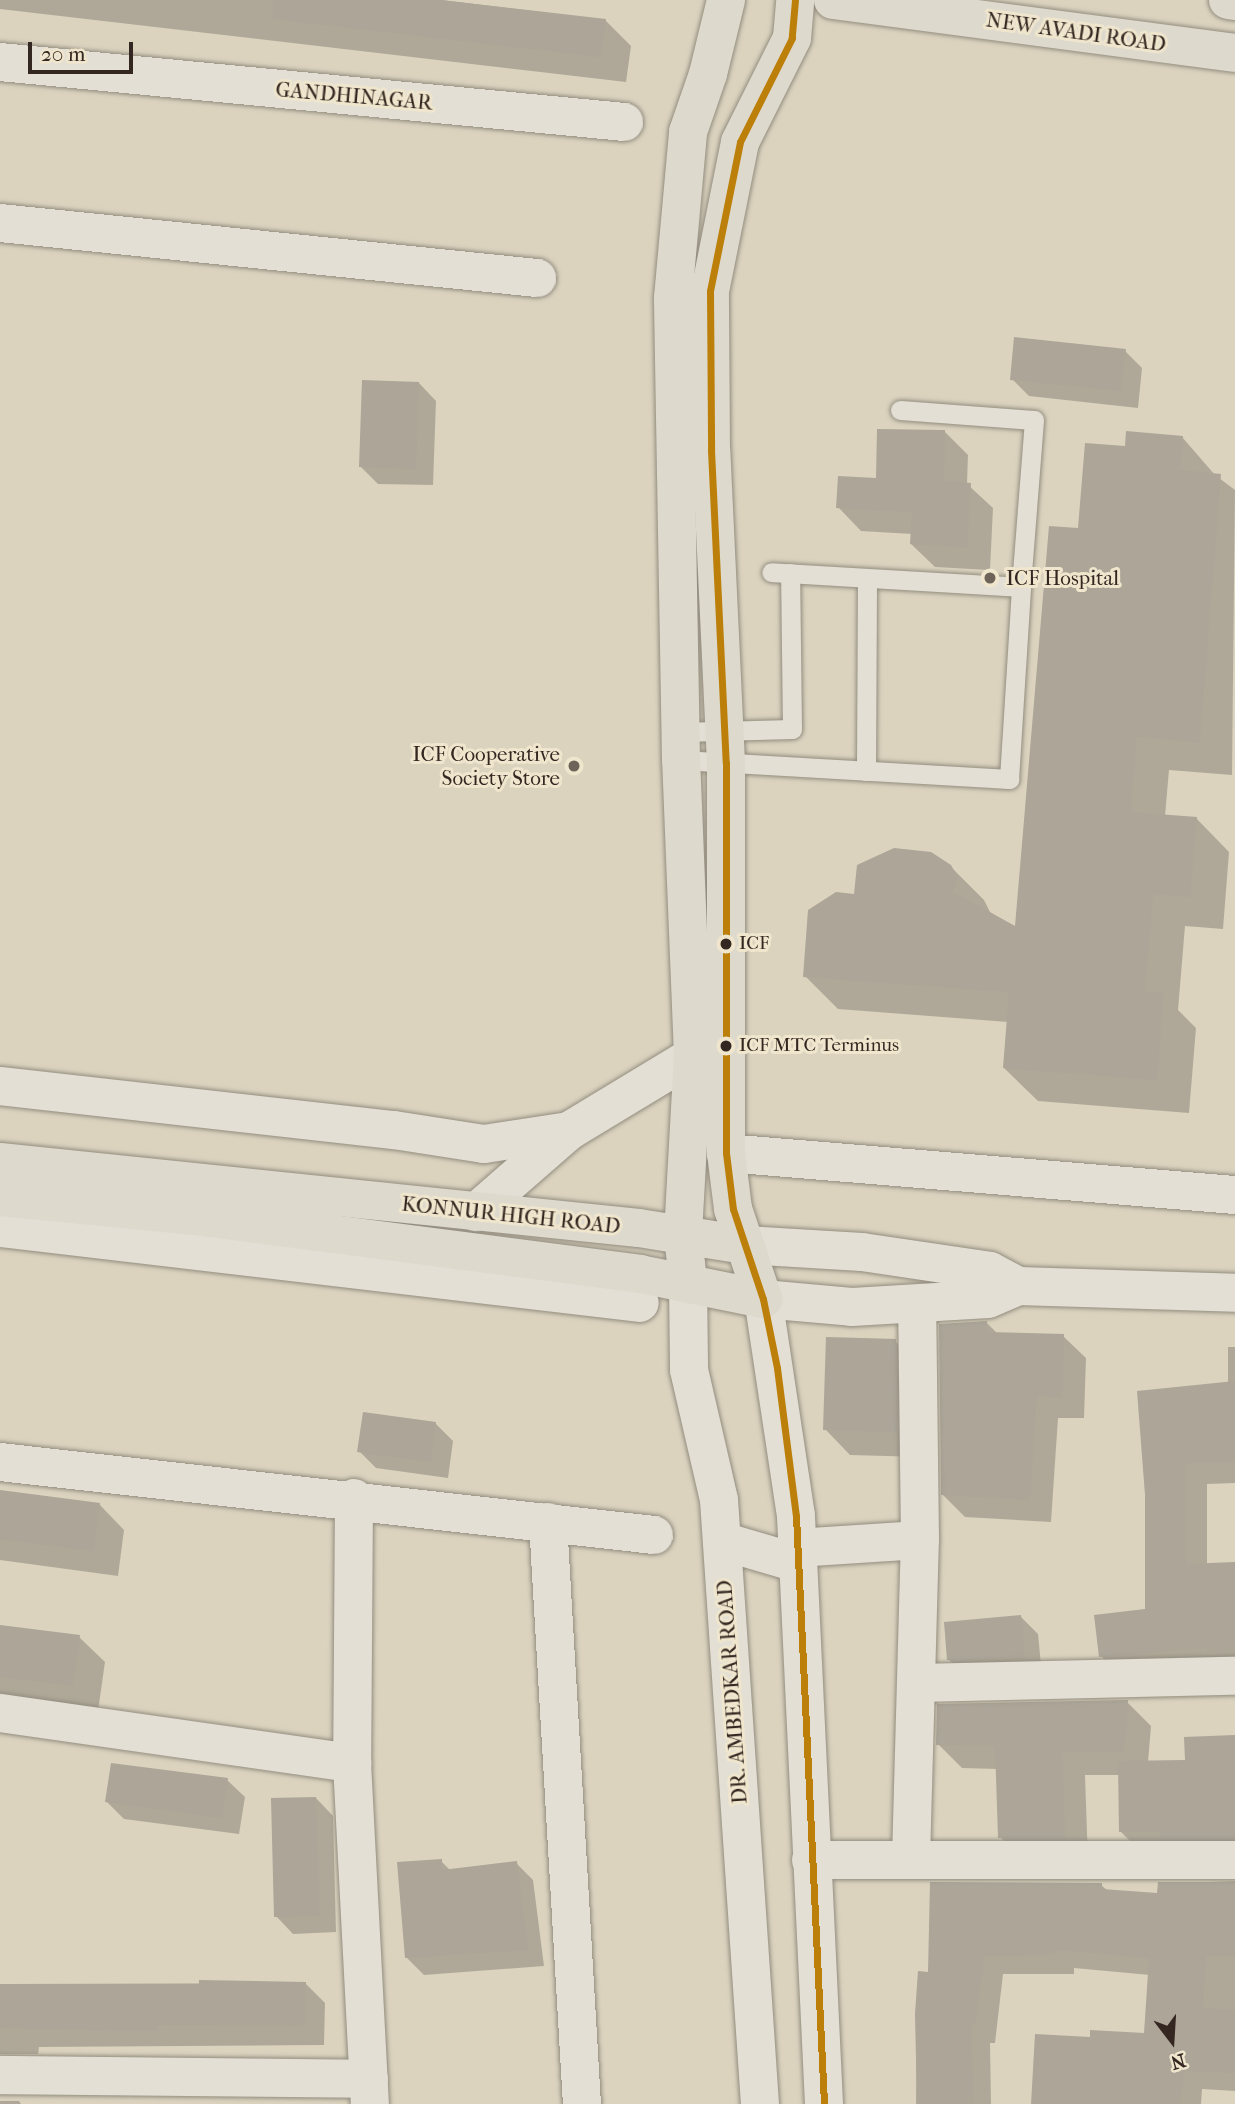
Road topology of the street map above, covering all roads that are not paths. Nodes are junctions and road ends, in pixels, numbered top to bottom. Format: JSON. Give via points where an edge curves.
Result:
{"nodes":[{"id":1,"x":726,"y":0,"type":"edge"},
{"id":2,"x":795,"y":0,"type":"edge"},
{"id":3,"x":833,"y":0,"type":"edge"},
{"id":4,"x":1228,"y":0,"type":"edge"},
{"id":5,"x":1235,"y":1,"type":"edge"},
{"id":6,"x":1235,"y":53,"type":"edge"},
{"id":7,"x":0,"y":62,"type":"edge"},
{"id":8,"x":624,"y":122,"type":"dead end"},
{"id":9,"x":0,"y":223,"type":"edge"},
{"id":10,"x":537,"y":278,"type":"dead end"},
{"id":11,"x":900,"y":410,"type":"dead end"},
{"id":12,"x":867,"y":578,"type":"junction"},
{"id":13,"x":1021,"y":587,"type":"junction"},
{"id":14,"x":680,"y":746,"type":"junction"},
{"id":15,"x":725,"y":747,"type":"junction"},
{"id":16,"x":866,"y":771,"type":"junction"},
{"id":17,"x":692,"y":1056,"type":"junction"},
{"id":18,"x":0,"y":1086,"type":"edge"},
{"id":19,"x":569,"y":1131,"type":"junction"},
{"id":20,"x":726,"y":1153,"type":"junction"},
{"id":21,"x":0,"y":1162,"type":"edge"},
{"id":22,"x":1235,"y":1195,"type":"edge"},
{"id":23,"x":0,"y":1197,"type":"edge"},
{"id":24,"x":476,"y":1212,"type":"junction"},
{"id":25,"x":0,"y":1228,"type":"edge"},
{"id":26,"x":683,"y":1234,"type":"junction"},
{"id":27,"x":745,"y":1245,"type":"junction"},
{"id":28,"x":688,"y":1283,"type":"junction"},
{"id":29,"x":1018,"y":1286,"type":"junction"},
{"id":30,"x":1235,"y":1293,"type":"edge"},
{"id":31,"x":763,"y":1299,"type":"junction"},
{"id":32,"x":640,"y":1303,"type":"dead end"},
{"id":33,"x":917,"y":1304,"type":"junction"},
{"id":34,"x":0,"y":1462,"type":"edge"},
{"id":35,"x":354,"y":1498,"type":"junction"},
{"id":36,"x":548,"y":1522,"type":"junction"},
{"id":37,"x":654,"y":1535,"type":"dead end"},
{"id":38,"x":920,"y":1540,"type":"junction"},
{"id":39,"x":722,"y":1541,"type":"junction"},
{"id":40,"x":796,"y":1555,"type":"junction"},
{"id":41,"x":1235,"y":1676,"type":"edge"},
{"id":42,"x":916,"y":1683,"type":"junction"},
{"id":43,"x":0,"y":1713,"type":"edge"},
{"id":44,"x":352,"y":1763,"type":"junction"},
{"id":45,"x":911,"y":1859,"type":"junction"},
{"id":46,"x":811,"y":1860,"type":"junction"},
{"id":47,"x":1235,"y":1860,"type":"edge"},
{"id":48,"x":0,"y":2075,"type":"edge"},
{"id":49,"x":369,"y":2092,"type":"edge"},
{"id":50,"x":582,"y":2104,"type":"edge"},
{"id":51,"x":760,"y":2104,"type":"edge"},
{"id":52,"x":824,"y":2104,"type":"edge"}],
"edges":[{"from":1,"to":14,"type":"main road","via":[[688,132],[673,298]]},
{"from":2,"to":15,"type":"main road","via":[[792,38],[740,142],[710,291],[711,450]]},
{"from":3,"to":6,"type":"main road","name":"NEW AVADI ROAD"},
{"from":4,"to":5,"type":"main road"},
{"from":7,"to":8,"type":"street","name":"GANDHINAGAR"},
{"from":9,"to":10,"type":"street"},
{"from":11,"to":13,"type":"lane","via":[[1034,420]]},
{"from":12,"to":13,"type":"lane"},
{"from":12,"to":15,"type":"lane","via":[[780,573],[792,729]]},
{"from":12,"to":16,"type":"lane"},
{"from":13,"to":16,"type":"lane","via":[[1009,779]]},
{"from":14,"to":15,"type":"lane"},
{"from":14,"to":15,"type":"lane"},
{"from":14,"to":17,"type":"main road"},
{"from":15,"to":16,"type":"lane"},
{"from":15,"to":20,"type":"main road"},
{"from":17,"to":19,"type":"street"},
{"from":17,"to":26,"type":"main road"},
{"from":18,"to":19,"type":"street","via":[[484,1144]]},
{"from":19,"to":24,"type":"street"},
{"from":20,"to":22,"type":"street"},
{"from":20,"to":27,"type":"main road","via":[[733,1209]]},
{"from":21,"to":24,"type":"main road","name":"KONNUR HIGH ROAD"},
{"from":23,"to":28,"type":"main road","via":[[194,1216]]},
{"from":24,"to":26,"type":"main road","name":"KONNUR HIGH ROAD"},
{"from":25,"to":32,"type":"street"},
{"from":26,"to":27,"type":"main road","name":"KONNUR HIGH ROAD"},
{"from":26,"to":28,"type":"main road"},
{"from":27,"to":29,"type":"street","name":"KONNUR HIGH ROAD","via":[[862,1252],[952,1265],[990,1271]]},
{"from":27,"to":31,"type":"main road"},
{"from":28,"to":31,"type":"main road"},
{"from":28,"to":39,"type":"street","name":"DR. AMBEDKAR ROAD","via":[[689,1370],[719,1500]]},
{"from":29,"to":30,"type":"street","name":"KONNUR HIGH ROAD"},
{"from":29,"to":33,"type":"street","name":"KONNUR HIGH ROAD","via":[[988,1299]]},
{"from":31,"to":33,"type":"street","name":"KONNUR HIGH ROAD","via":[[852,1307]]},
{"from":31,"to":40,"type":"street","via":[[780,1395]]},
{"from":33,"to":38,"type":"street"},
{"from":34,"to":35,"type":"street"},
{"from":35,"to":36,"type":"street"},
{"from":35,"to":44,"type":"street"},
{"from":36,"to":37,"type":"street"},
{"from":36,"to":50,"type":"street"},
{"from":38,"to":40,"type":"street"},
{"from":38,"to":42,"type":"street"},
{"from":39,"to":40,"type":"street"},
{"from":39,"to":51,"type":"street","name":"DR. AMBEDKAR ROAD"},
{"from":40,"to":46,"type":"street"},
{"from":41,"to":42,"type":"street"},
{"from":42,"to":45,"type":"street"},
{"from":43,"to":44,"type":"street"},
{"from":44,"to":49,"type":"street"},
{"from":45,"to":46,"type":"street"},
{"from":45,"to":47,"type":"street"},
{"from":46,"to":52,"type":"street"},
{"from":48,"to":49,"type":"street"}]}
